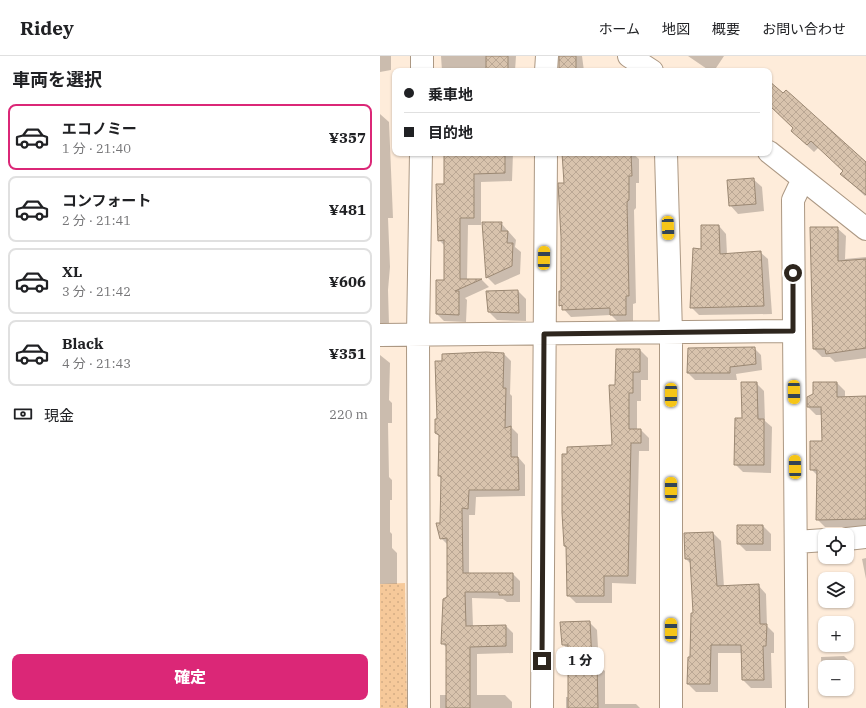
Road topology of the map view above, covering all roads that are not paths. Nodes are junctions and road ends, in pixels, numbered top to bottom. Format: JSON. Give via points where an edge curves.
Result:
{"nodes":[{"id":1,"x":422,"y":56,"type":"edge"},
{"id":2,"x":547,"y":56,"type":"edge"},
{"id":3,"x":629,"y":56,"type":"edge"},
{"id":4,"x":422,"y":68,"type":"edge"},
{"id":5,"x":546,"y":68,"type":"edge"},
{"id":6,"x":647,"y":68,"type":"edge"},
{"id":7,"x":772,"y":154,"type":"edge"},
{"id":8,"x":421,"y":156,"type":"edge"},
{"id":9,"x":546,"y":156,"type":"edge"},
{"id":10,"x":666,"y":156,"type":"edge"},
{"id":11,"x":803,"y":179,"type":"junction"},
{"id":12,"x":866,"y":229,"type":"edge"},
{"id":13,"x":793,"y":331,"type":"junction"},
{"id":14,"x":671,"y":332,"type":"junction"},
{"id":15,"x":544,"y":334,"type":"junction"},
{"id":16,"x":380,"y":335,"type":"edge"},
{"id":17,"x":418,"y":335,"type":"junction"},
{"id":18,"x":866,"y":538,"type":"edge"},
{"id":19,"x":854,"y":539,"type":"edge"},
{"id":20,"x":818,"y":540,"type":"edge"},
{"id":21,"x":796,"y":542,"type":"junction"},
{"id":22,"x":419,"y":708,"type":"edge"},
{"id":23,"x":542,"y":708,"type":"edge"},
{"id":24,"x":671,"y":708,"type":"edge"},
{"id":25,"x":797,"y":708,"type":"edge"}],
"edges":[{"from":1,"to":4,"type":"street"},
{"from":2,"to":5,"type":"street"},
{"from":3,"to":6,"type":"street"},
{"from":7,"to":11,"type":"street"},
{"from":8,"to":17,"type":"street"},
{"from":9,"to":15,"type":"street"},
{"from":10,"to":14,"type":"street"},
{"from":11,"to":12,"type":"street"},
{"from":11,"to":13,"type":"street","via":[[793,200]]},
{"from":13,"to":14,"type":"street"},
{"from":13,"to":21,"type":"street"},
{"from":14,"to":15,"type":"street"},
{"from":14,"to":24,"type":"street"},
{"from":15,"to":17,"type":"street"},
{"from":15,"to":23,"type":"street"},
{"from":16,"to":17,"type":"street"},
{"from":17,"to":22,"type":"street"},
{"from":18,"to":19,"type":"street"},
{"from":20,"to":21,"type":"street"},
{"from":21,"to":25,"type":"street"}]}
